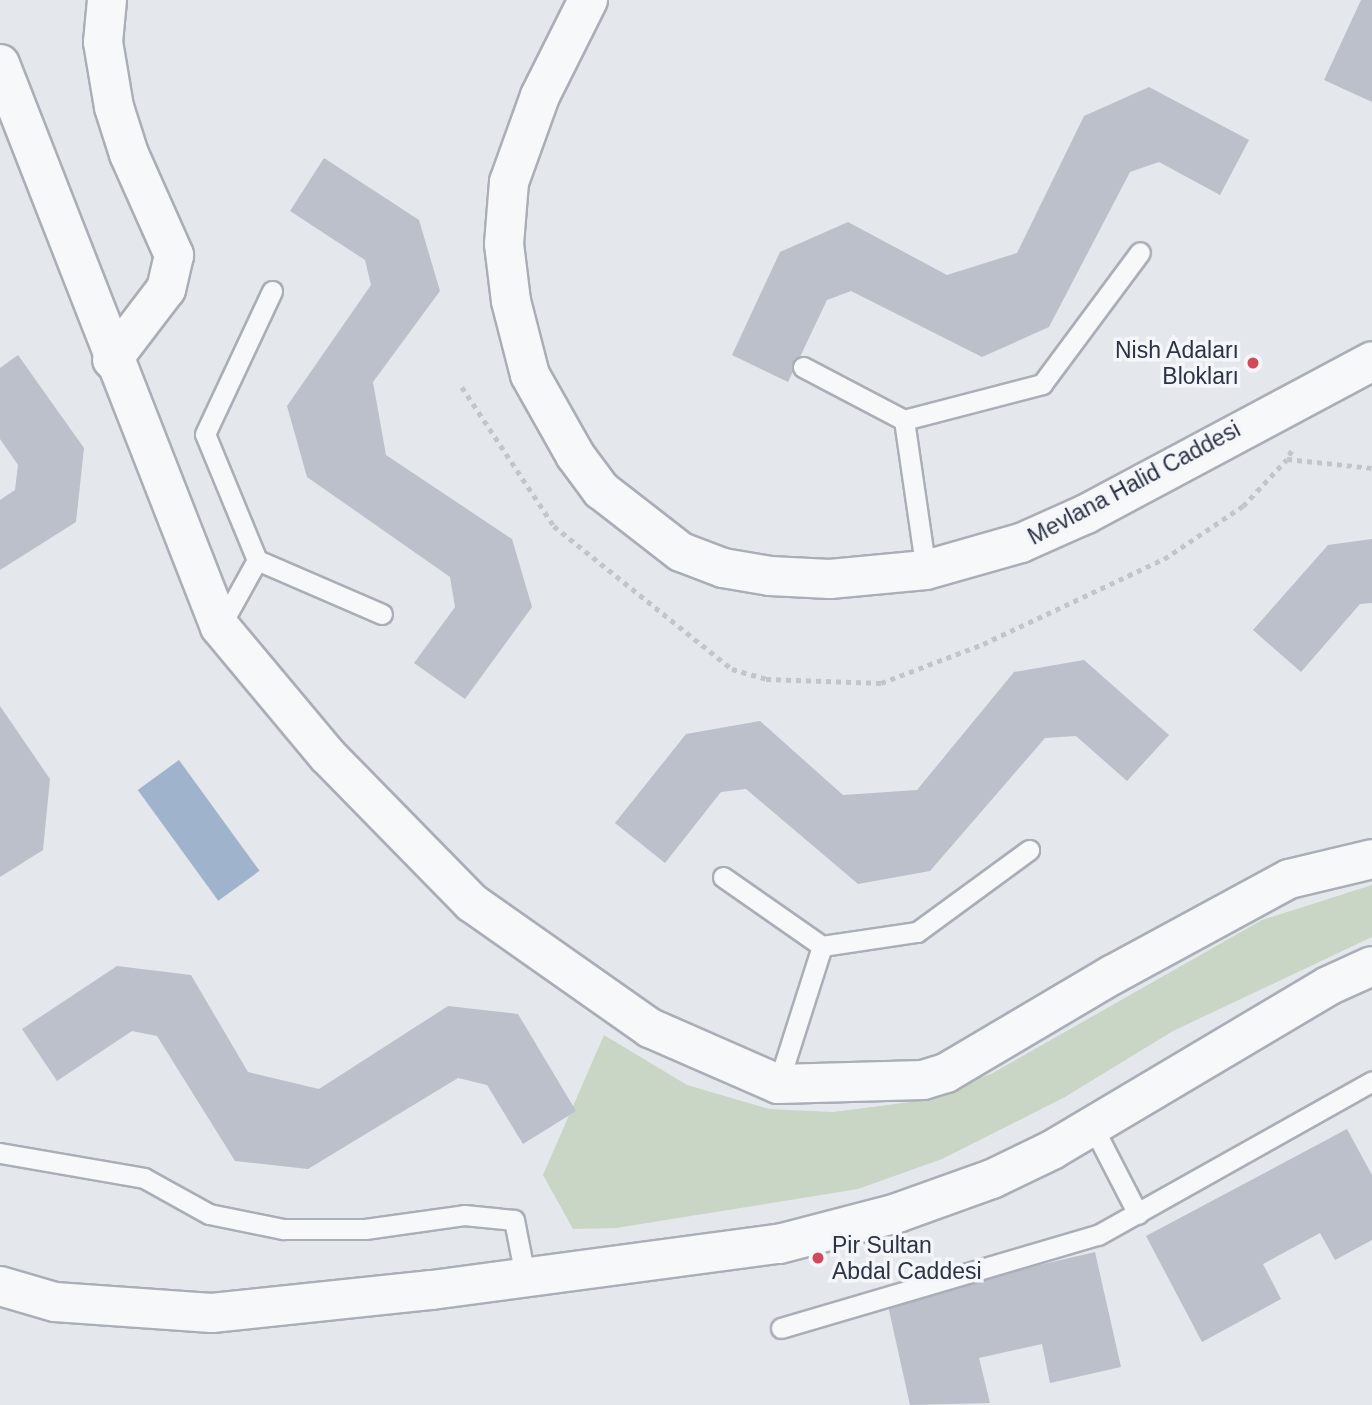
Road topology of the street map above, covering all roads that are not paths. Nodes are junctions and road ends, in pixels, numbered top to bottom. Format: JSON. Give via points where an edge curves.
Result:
{"nodes":[{"id":1,"x":107,"y":0,"type":"edge"},
{"id":2,"x":588,"y":0,"type":"edge"},
{"id":3,"x":0,"y":64,"type":"edge"},
{"id":4,"x":1140,"y":252,"type":"dead end"},
{"id":5,"x":272,"y":291,"type":"dead end"},
{"id":6,"x":112,"y":360,"type":"junction"},
{"id":7,"x":1372,"y":361,"type":"edge"},
{"id":8,"x":803,"y":367,"type":"dead end"},
{"id":9,"x":904,"y":420,"type":"junction"},
{"id":10,"x":257,"y":560,"type":"junction"},
{"id":11,"x":926,"y":570,"type":"junction"},
{"id":12,"x":382,"y":614,"type":"dead end"},
{"id":13,"x":220,"y":627,"type":"junction"},
{"id":14,"x":1029,"y":850,"type":"dead end"},
{"id":15,"x":1372,"y":859,"type":"edge"},
{"id":16,"x":723,"y":877,"type":"dead end"},
{"id":17,"x":822,"y":946,"type":"junction"},
{"id":18,"x":1372,"y":967,"type":"edge"},
{"id":19,"x":1372,"y":1081,"type":"edge"},
{"id":20,"x":778,"y":1084,"type":"junction"},
{"id":21,"x":1092,"y":1125,"type":"junction"},
{"id":22,"x":0,"y":1153,"type":"edge"},
{"id":23,"x":1138,"y":1214,"type":"junction"},
{"id":24,"x":525,"y":1276,"type":"junction"},
{"id":25,"x":0,"y":1286,"type":"edge"},
{"id":26,"x":781,"y":1328,"type":"dead end"}],
"edges":[{"from":1,"to":6,"type":"street","via":[[103,41],[114,107],[128,154],[174,255],[166,289]]},
{"from":2,"to":11,"type":"street","name":"Mevlana Halid Caddesi","via":[[541,96],[509,182],[504,244],[511,301],[530,375],[575,455],[601,490],[638,521],[681,552],[723,568],[830,579]]},
{"from":3,"to":6,"type":"street"},
{"from":4,"to":9,"type":"lane","via":[[1042,384]]},
{"from":5,"to":10,"type":"lane","via":[[205,434]]},
{"from":6,"to":13,"type":"street"},
{"from":7,"to":11,"type":"street","name":"Mevlana Halid Caddesi","via":[[1086,514],[1021,543]]},
{"from":8,"to":9,"type":"lane"},
{"from":9,"to":11,"type":"lane"},
{"from":10,"to":12,"type":"lane"},
{"from":10,"to":13,"type":"lane"},
{"from":13,"to":20,"type":"street","via":[[328,756],[472,903],[650,1028]]},
{"from":14,"to":17,"type":"lane","via":[[917,932]]},
{"from":15,"to":20,"type":"street","via":[[1289,879],[1111,975],[946,1073],[923,1080]]},
{"from":16,"to":17,"type":"lane"},
{"from":17,"to":20,"type":"lane"},
{"from":18,"to":21,"type":"street","via":[[1227,1043]]},
{"from":19,"to":23,"type":"lane"},
{"from":21,"to":23,"type":"lane"},
{"from":21,"to":24,"type":"street","via":[[992,1179],[897,1213],[779,1244]]},
{"from":22,"to":24,"type":"lane","via":[[144,1178],[209,1214],[284,1229],[365,1229],[464,1215],[514,1220]]},
{"from":23,"to":26,"type":"lane","via":[[1098,1235]]},
{"from":24,"to":25,"type":"street","via":[[304,1306],[212,1313],[55,1302]]}]}
